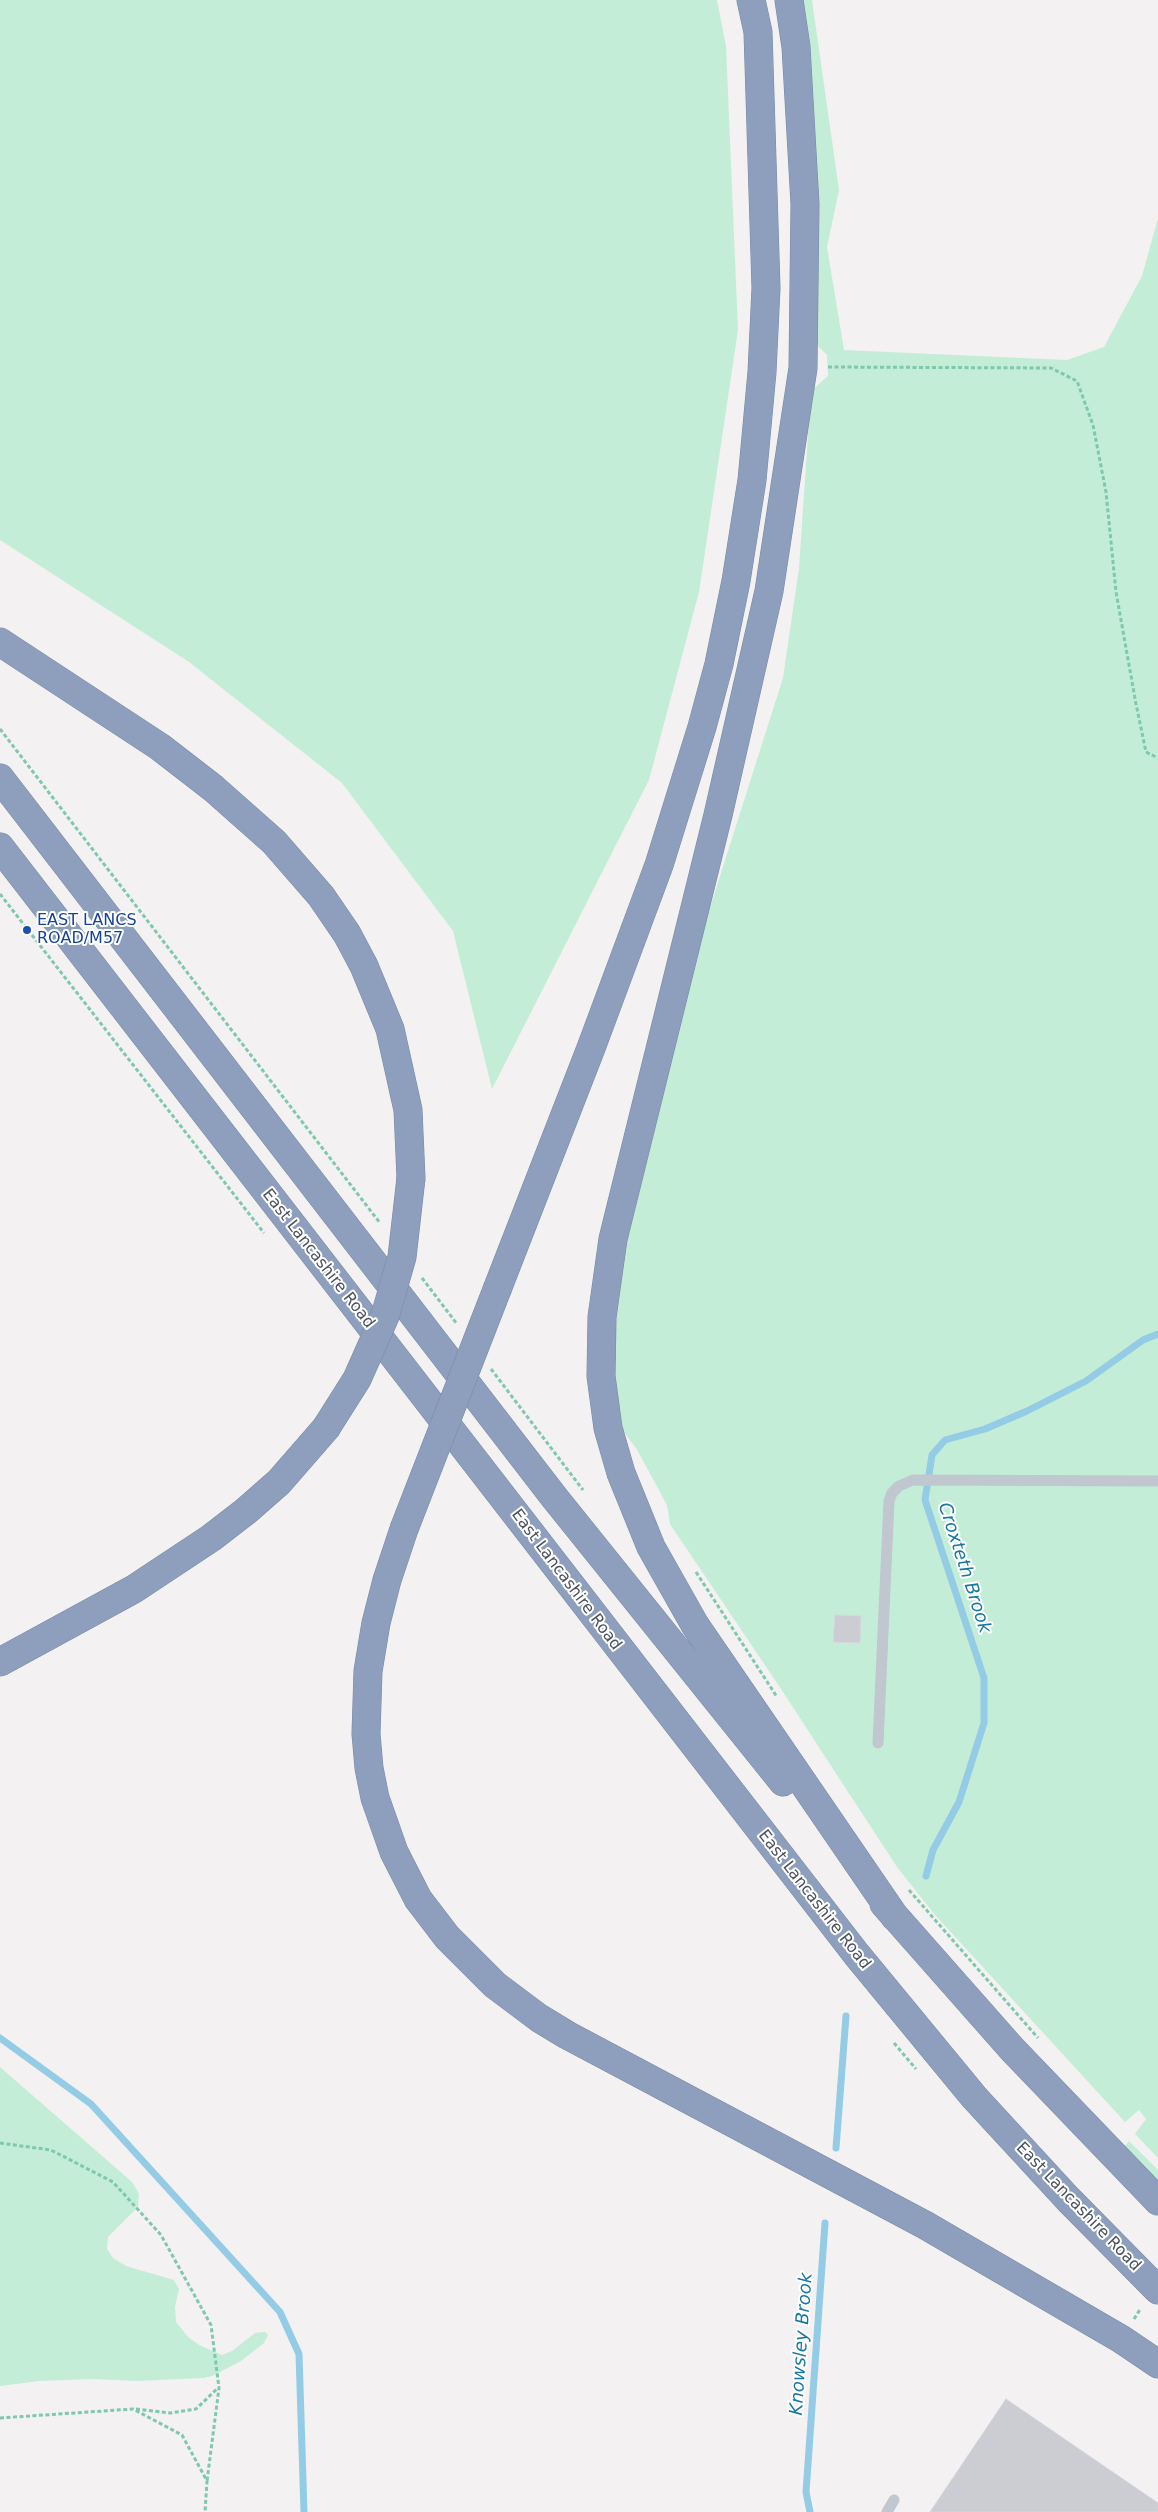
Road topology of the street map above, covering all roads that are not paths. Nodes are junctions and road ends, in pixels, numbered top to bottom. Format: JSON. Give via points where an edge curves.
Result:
{"nodes":[{"id":1,"x":751,"y":0,"type":"edge"},
{"id":2,"x":789,"y":0,"type":"edge"},
{"id":3,"x":0,"y":642,"type":"edge"},
{"id":4,"x":0,"y":778,"type":"edge"},
{"id":5,"x":0,"y":847,"type":"edge"},
{"id":6,"x":1158,"y":1481,"type":"edge"},
{"id":7,"x":0,"y":1662,"type":"edge"},
{"id":8,"x":878,"y":1744,"type":"dead end"},
{"id":9,"x":895,"y":1917,"type":"junction"},
{"id":10,"x":1158,"y":2201,"type":"edge"},
{"id":11,"x":1158,"y":2290,"type":"edge"},
{"id":12,"x":1158,"y":2364,"type":"edge"},
{"id":13,"x":894,"y":2500,"type":"dead end"},
{"id":14,"x":887,"y":2512,"type":"edge"}],
"edges":[{"from":1,"to":12,"type":"highway","bridge":true,"via":[[758,32],[766,288],[762,372],[752,480],[719,664],[659,865],[387,1580],[368,1671],[366,1734],[369,1768],[375,1798],[394,1852],[418,1899],[446,1937],[495,1985],[533,2014],[925,2225],[1121,2339]]},
{"from":2,"to":9,"type":"highway","via":[[796,47],[806,204],[803,368],[769,591],[713,835],[613,1239],[602,1317],[600,1376],[608,1428],[621,1473],[651,1547],[695,1625]]},
{"from":3,"to":7,"type":"highway","bridge":true,"via":[[160,748],[213,788],[274,842],[321,896],[364,966],[390,1029],[408,1110],[411,1178],[402,1256],[385,1316],[357,1379],[326,1428],[279,1482],[203,1544],[134,1589]]},
{"from":4,"to":9,"type":"highway","via":[[554,1497]]},
{"from":5,"to":11,"type":"highway","name":"East Lancashire Road","via":[[857,1955],[974,2097]]},
{"from":6,"to":8,"type":"lane","via":[[913,1480],[899,1486],[889,1501]]},
{"from":9,"to":10,"type":"highway","via":[[1012,2049]]},
{"from":13,"to":14,"type":"lane"}]}
